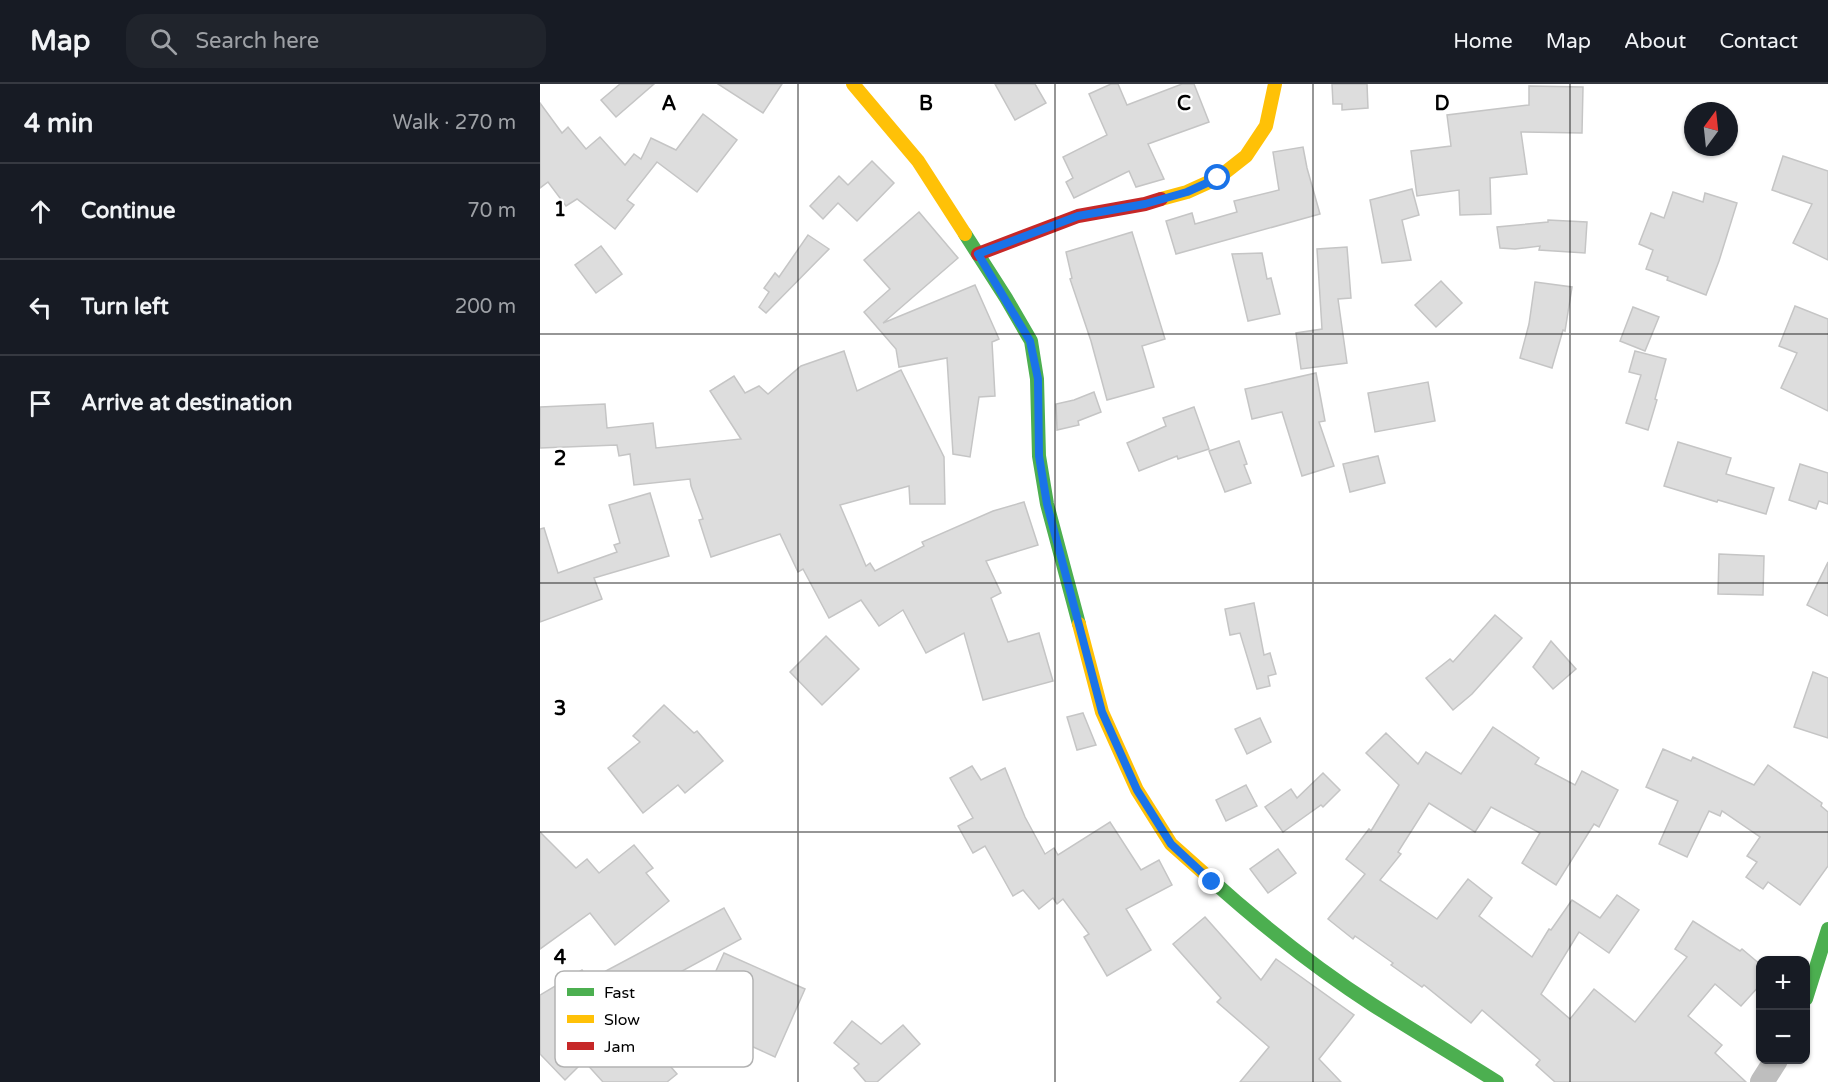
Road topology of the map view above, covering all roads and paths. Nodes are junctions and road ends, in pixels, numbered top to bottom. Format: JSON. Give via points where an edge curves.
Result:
{"nodes":[{"id":1,"x":853,"y":84,"type":"edge"},
{"id":2,"x":1275,"y":84,"type":"edge"},
{"id":3,"x":978,"y":254,"type":"junction"},
{"id":4,"x":1828,"y":929,"type":"edge"},
{"id":5,"x":1810,"y":986,"type":"edge"},
{"id":6,"x":1773,"y":1064,"type":"edge"},
{"id":7,"x":1497,"y":1082,"type":"edge"},
{"id":8,"x":1762,"y":1082,"type":"edge"}],
"edges":[{"from":1,"to":3,"type":"street","via":[[918,161]]},
{"from":2,"to":3,"type":"street","via":[[1266,126],[1246,156],[1218,178],[1145,204],[1078,216]]},
{"from":3,"to":7,"type":"street","via":[[1030,341],[1038,379],[1039,456],[1047,504],[1102,712],[1137,790],[1171,844],[1250,915],[1371,1004]]},
{"from":4,"to":5,"type":"street"},
{"from":6,"to":8,"type":"street"}]}
